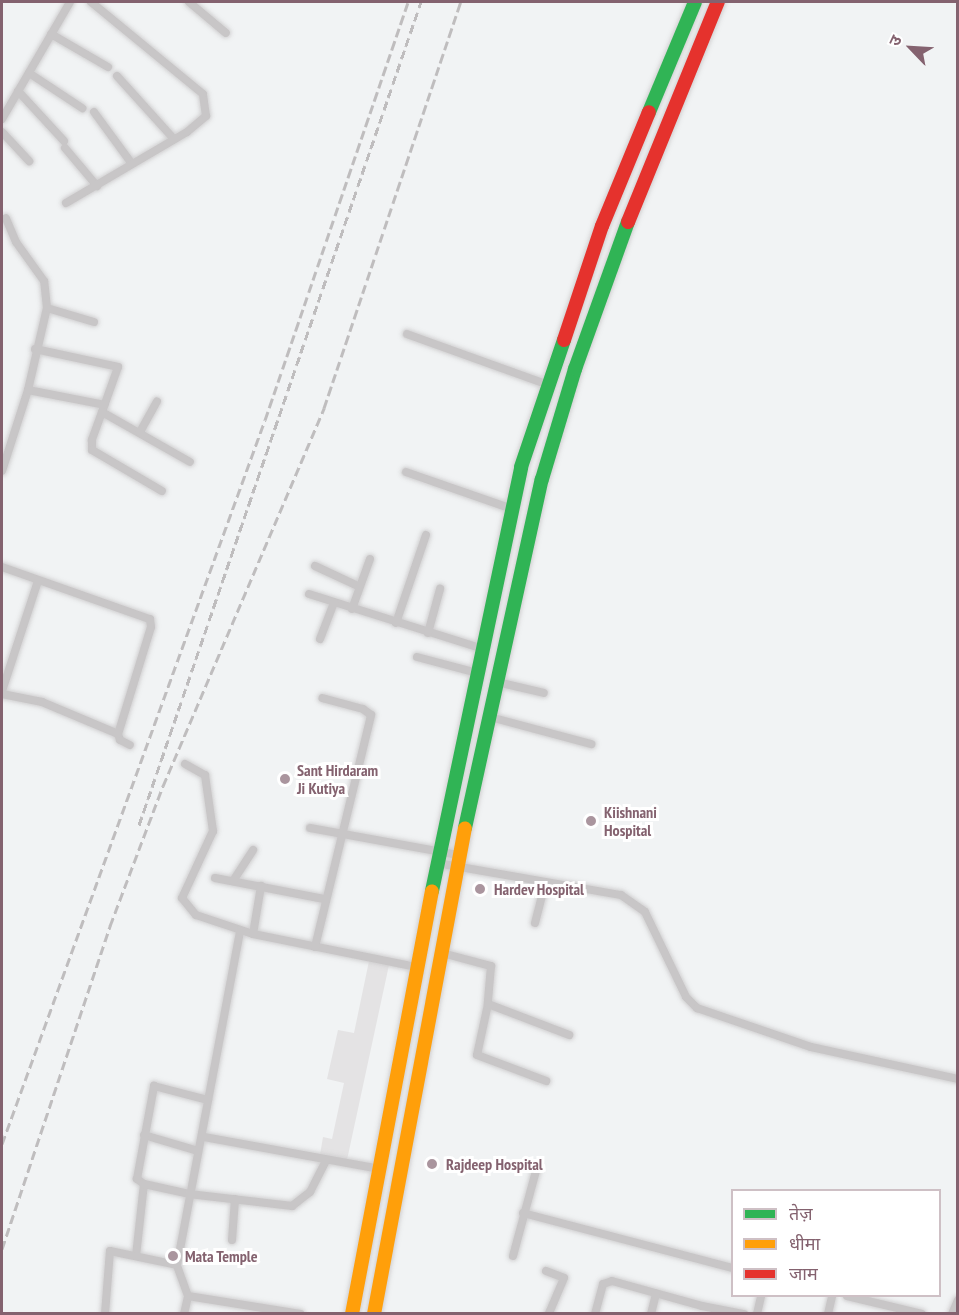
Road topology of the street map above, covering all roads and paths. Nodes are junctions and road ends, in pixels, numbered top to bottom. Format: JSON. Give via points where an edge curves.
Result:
{"nodes":[{"id":1,"x":70,"y":2,"type":"edge"},
{"id":2,"x":91,"y":2,"type":"edge"},
{"id":3,"x":189,"y":2,"type":"edge"},
{"id":4,"x":695,"y":2,"type":"edge"},
{"id":5,"x":718,"y":2,"type":"edge"},
{"id":6,"x":226,"y":33,"type":"dead end"},
{"id":7,"x":51,"y":34,"type":"junction"},
{"id":8,"x":108,"y":67,"type":"dead end"},
{"id":9,"x":29,"y":74,"type":"junction"},
{"id":10,"x":117,"y":76,"type":"dead end"},
{"id":11,"x":18,"y":91,"type":"junction"},
{"id":12,"x":82,"y":108,"type":"dead end"},
{"id":13,"x":94,"y":112,"type":"dead end"},
{"id":14,"x":2,"y":119,"type":"edge"},
{"id":15,"x":2,"y":132,"type":"edge"},
{"id":16,"x":174,"y":139,"type":"junction"},
{"id":17,"x":29,"y":161,"type":"dead end"},
{"id":18,"x":132,"y":164,"type":"junction"},
{"id":19,"x":97,"y":186,"type":"junction"},
{"id":20,"x":66,"y":203,"type":"dead end"},
{"id":21,"x":6,"y":218,"type":"dead end"},
{"id":22,"x":47,"y":308,"type":"junction"},
{"id":23,"x":94,"y":322,"type":"dead end"},
{"id":24,"x":407,"y":334,"type":"dead end"},
{"id":25,"x":35,"y":349,"type":"junction"},
{"id":26,"x":546,"y":384,"type":"junction"},
{"id":27,"x":28,"y":390,"type":"junction"},
{"id":28,"x":157,"y":401,"type":"dead end"},
{"id":29,"x":103,"y":409,"type":"junction"},
{"id":30,"x":140,"y":432,"type":"junction"},
{"id":31,"x":190,"y":462,"type":"dead end"},
{"id":32,"x":2,"y":471,"type":"edge"},
{"id":33,"x":406,"y":472,"type":"dead end"},
{"id":34,"x":162,"y":491,"type":"dead end"},
{"id":35,"x":512,"y":509,"type":"junction"},
{"id":36,"x":426,"y":535,"type":"dead end"},
{"id":37,"x":370,"y":559,"type":"dead end"},
{"id":38,"x":315,"y":566,"type":"dead end"},
{"id":39,"x":2,"y":567,"type":"edge"},
{"id":40,"x":38,"y":582,"type":"junction"},
{"id":41,"x":358,"y":586,"type":"junction"},
{"id":42,"x":440,"y":589,"type":"dead end"},
{"id":43,"x":309,"y":594,"type":"dead end"},
{"id":44,"x":334,"y":603,"type":"junction"},
{"id":45,"x":352,"y":609,"type":"junction"},
{"id":46,"x":396,"y":624,"type":"junction"},
{"id":47,"x":428,"y":633,"type":"junction"},
{"id":48,"x":320,"y":639,"type":"dead end"},
{"id":49,"x":483,"y":649,"type":"junction"},
{"id":50,"x":417,"y":657,"type":"dead end"},
{"id":51,"x":477,"y":673,"type":"junction"},
{"id":52,"x":498,"y":682,"type":"junction"},
{"id":53,"x":2,"y":693,"type":"edge"},
{"id":54,"x":544,"y":693,"type":"dead end"},
{"id":55,"x":321,"y":698,"type":"dead end"},
{"id":56,"x":490,"y":717,"type":"junction"},
{"id":57,"x":118,"y":734,"type":"junction"},
{"id":58,"x":591,"y":744,"type":"dead end"},
{"id":59,"x":130,"y":745,"type":"dead end"},
{"id":60,"x":186,"y":764,"type":"dead end"},
{"id":61,"x":310,"y":828,"type":"dead end"},
{"id":62,"x":341,"y":835,"type":"junction"},
{"id":63,"x":253,"y":850,"type":"dead end"},
{"id":64,"x":438,"y":857,"type":"junction"},
{"id":65,"x":458,"y":861,"type":"junction"},
{"id":66,"x":215,"y":878,"type":"dead end"},
{"id":67,"x":233,"y":881,"type":"junction"},
{"id":68,"x":545,"y":884,"type":"junction"},
{"id":69,"x":261,"y":886,"type":"junction"},
{"id":70,"x":324,"y":899,"type":"junction"},
{"id":71,"x":535,"y":923,"type":"dead end"},
{"id":72,"x":240,"y":930,"type":"junction"},
{"id":73,"x":253,"y":934,"type":"junction"},
{"id":74,"x":315,"y":947,"type":"junction"},
{"id":75,"x":442,"y":953,"type":"junction"},
{"id":76,"x":416,"y":967,"type":"junction"},
{"id":77,"x":488,"y":1004,"type":"junction"},
{"id":78,"x":569,"y":1035,"type":"dead end"},
{"id":79,"x":957,"y":1079,"type":"edge"},
{"id":80,"x":546,"y":1082,"type":"dead end"},
{"id":81,"x":208,"y":1101,"type":"junction"},
{"id":82,"x":144,"y":1135,"type":"junction"},
{"id":83,"x":204,"y":1137,"type":"junction"},
{"id":84,"x":198,"y":1151,"type":"junction"},
{"id":85,"x":326,"y":1161,"type":"junction"},
{"id":86,"x":537,"y":1167,"type":"dead end"},
{"id":87,"x":380,"y":1169,"type":"junction"},
{"id":88,"x":144,"y":1184,"type":"junction"},
{"id":89,"x":189,"y":1194,"type":"junction"},
{"id":90,"x":236,"y":1199,"type":"junction"},
{"id":91,"x":523,"y":1213,"type":"junction"},
{"id":92,"x":232,"y":1240,"type":"dead end"},
{"id":93,"x":136,"y":1256,"type":"junction"},
{"id":94,"x":513,"y":1256,"type":"dead end"},
{"id":95,"x":177,"y":1265,"type":"junction"},
{"id":96,"x":731,"y":1268,"type":"edge"},
{"id":97,"x":546,"y":1271,"type":"dead end"},
{"id":98,"x":656,"y":1294,"type":"junction"},
{"id":99,"x":188,"y":1296,"type":"junction"},
{"id":100,"x":761,"y":1297,"type":"edge"},
{"id":101,"x":832,"y":1297,"type":"edge"},
{"id":102,"x":851,"y":1297,"type":"edge"},
{"id":103,"x":957,"y":1300,"type":"edge"},
{"id":104,"x":701,"y":1310,"type":"edge"},
{"id":105,"x":105,"y":1314,"type":"edge"},
{"id":106,"x":184,"y":1314,"type":"edge"},
{"id":107,"x":301,"y":1314,"type":"edge"},
{"id":108,"x":352,"y":1314,"type":"edge"},
{"id":109,"x":374,"y":1314,"type":"edge"},
{"id":110,"x":549,"y":1314,"type":"edge"},
{"id":111,"x":595,"y":1314,"type":"edge"},
{"id":112,"x":651,"y":1314,"type":"edge"},
{"id":113,"x":744,"y":1314,"type":"edge"},
{"id":114,"x":757,"y":1314,"type":"edge"},
{"id":115,"x":828,"y":1314,"type":"edge"},
{"id":116,"x":922,"y":1314,"type":"edge"},
{"id":117,"x":952,"y":1314,"type":"edge"}],
"edges":[{"from":1,"to":7,"type":"street"},
{"from":2,"to":16,"type":"street","via":[[203,94],[206,116]]},
{"from":3,"to":6,"type":"street"},
{"from":4,"to":26,"type":"main road","via":[[602,226]]},
{"from":5,"to":52,"type":"main road","via":[[643,181],[575,369],[542,479]]},
{"from":7,"to":8,"type":"street"},
{"from":7,"to":9,"type":"street"},
{"from":9,"to":11,"type":"street"},
{"from":9,"to":12,"type":"street"},
{"from":10,"to":16,"type":"street"},
{"from":11,"to":14,"type":"street"},
{"from":11,"to":19,"type":"street"},
{"from":13,"to":18,"type":"street"},
{"from":15,"to":17,"type":"street"},
{"from":16,"to":18,"type":"street"},
{"from":18,"to":19,"type":"street"},
{"from":19,"to":20,"type":"street"},
{"from":21,"to":22,"type":"street","via":[[16,242],[44,281]]},
{"from":22,"to":23,"type":"street"},
{"from":22,"to":25,"type":"street"},
{"from":24,"to":26,"type":"street"},
{"from":25,"to":27,"type":"street"},
{"from":25,"to":29,"type":"street","via":[[118,367]]},
{"from":26,"to":35,"type":"main road"},
{"from":27,"to":29,"type":"street"},
{"from":27,"to":32,"type":"street"},
{"from":28,"to":30,"type":"street"},
{"from":29,"to":30,"type":"street"},
{"from":29,"to":34,"type":"street","via":[[92,450]]},
{"from":30,"to":31,"type":"street"},
{"from":33,"to":35,"type":"street"},
{"from":35,"to":49,"type":"main road"},
{"from":36,"to":46,"type":"street"},
{"from":37,"to":41,"type":"street"},
{"from":38,"to":41,"type":"street"},
{"from":39,"to":40,"type":"street"},
{"from":40,"to":53,"type":"street"},
{"from":40,"to":57,"type":"street","via":[[140,612],[150,619],[152,627]]},
{"from":41,"to":45,"type":"street"},
{"from":42,"to":47,"type":"street"},
{"from":43,"to":44,"type":"street"},
{"from":44,"to":45,"type":"street"},
{"from":44,"to":48,"type":"street"},
{"from":45,"to":46,"type":"street"},
{"from":46,"to":47,"type":"street"},
{"from":47,"to":49,"type":"street"},
{"from":49,"to":51,"type":"main road"},
{"from":50,"to":51,"type":"street"},
{"from":51,"to":64,"type":"main road"},
{"from":52,"to":54,"type":"street"},
{"from":52,"to":56,"type":"main road"},
{"from":53,"to":57,"type":"street","via":[[42,702]]},
{"from":55,"to":62,"type":"street","via":[[363,709],[371,715]]},
{"from":56,"to":58,"type":"street"},
{"from":56,"to":65,"type":"main road"},
{"from":57,"to":59,"type":"street","via":[[120,740]]},
{"from":60,"to":72,"type":"street","via":[[205,775],[213,831],[182,898],[196,915]]},
{"from":61,"to":62,"type":"street"},
{"from":62,"to":64,"type":"street"},
{"from":62,"to":70,"type":"street"},
{"from":63,"to":67,"type":"street"},
{"from":64,"to":65,"type":"street"},
{"from":64,"to":76,"type":"main road"},
{"from":65,"to":68,"type":"street"},
{"from":65,"to":75,"type":"main road"},
{"from":66,"to":67,"type":"street"},
{"from":67,"to":69,"type":"street"},
{"from":68,"to":71,"type":"street"},
{"from":68,"to":79,"type":"street","via":[[604,889],[634,903],[645,912],[686,997],[697,1008],[810,1047]]},
{"from":69,"to":70,"type":"street"},
{"from":69,"to":73,"type":"street"},
{"from":70,"to":74,"type":"street"},
{"from":72,"to":73,"type":"street"},
{"from":72,"to":81,"type":"street"},
{"from":73,"to":74,"type":"street"},
{"from":74,"to":76,"type":"street"},
{"from":75,"to":77,"type":"street","via":[[491,966]]},
{"from":75,"to":109,"type":"main road"},
{"from":76,"to":87,"type":"main road"},
{"from":77,"to":78,"type":"street"},
{"from":77,"to":80,"type":"street","via":[[477,1055]]},
{"from":81,"to":82,"type":"street","via":[[154,1086]]},
{"from":81,"to":83,"type":"street"},
{"from":82,"to":84,"type":"street"},
{"from":82,"to":88,"type":"street","via":[[137,1179]]},
{"from":83,"to":84,"type":"street"},
{"from":83,"to":85,"type":"street"},
{"from":84,"to":89,"type":"street"},
{"from":85,"to":87,"type":"street"},
{"from":85,"to":90,"type":"street","via":[[310,1192],[292,1206]]},
{"from":86,"to":91,"type":"street"},
{"from":87,"to":108,"type":"main road"},
{"from":88,"to":89,"type":"street"},
{"from":88,"to":93,"type":"street"},
{"from":89,"to":90,"type":"street"},
{"from":89,"to":95,"type":"street"},
{"from":90,"to":92,"type":"street"},
{"from":91,"to":94,"type":"street"},
{"from":91,"to":96,"type":"street"},
{"from":93,"to":95,"type":"street"},
{"from":93,"to":105,"type":"street","via":[[110,1251]]},
{"from":95,"to":99,"type":"street"},
{"from":97,"to":110,"type":"street","via":[[564,1278]]},
{"from":98,"to":104,"type":"street"},
{"from":98,"to":111,"type":"street","via":[[612,1281],[603,1284]]},
{"from":98,"to":112,"type":"street"},
{"from":99,"to":106,"type":"street"},
{"from":99,"to":107,"type":"street"},
{"from":100,"to":114,"type":"street"},
{"from":101,"to":115,"type":"street"},
{"from":102,"to":116,"type":"street"},
{"from":103,"to":117,"type":"street"},
{"from":104,"to":113,"type":"street"}]}
